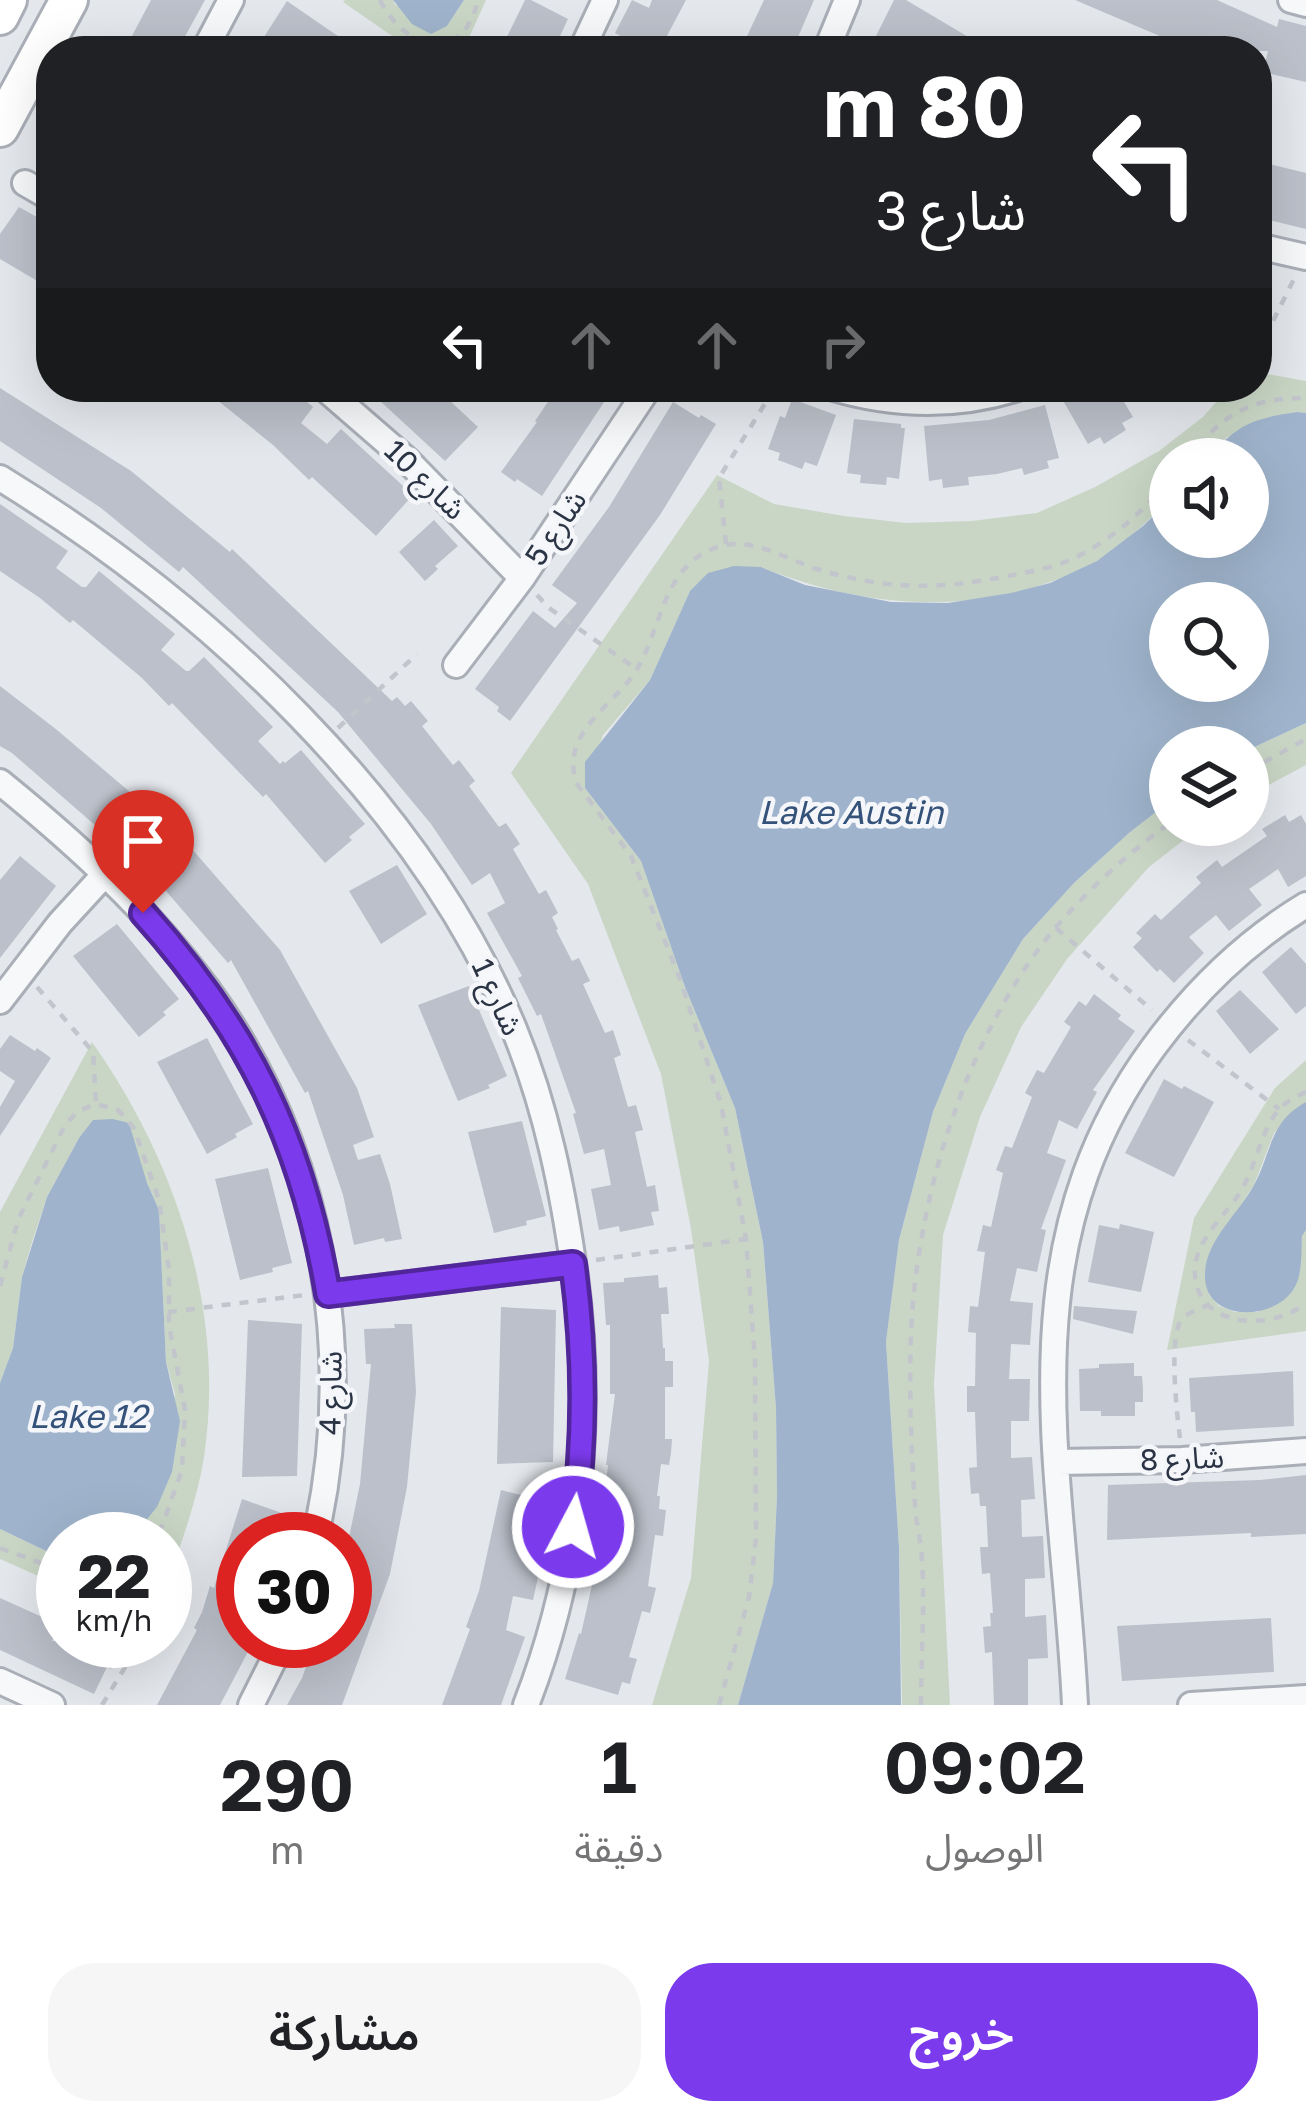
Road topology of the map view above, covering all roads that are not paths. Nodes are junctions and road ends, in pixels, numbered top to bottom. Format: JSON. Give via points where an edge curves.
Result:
{"nodes":[{"id":1,"x":8,"y":0,"type":"edge"},
{"id":2,"x":69,"y":0,"type":"edge"},
{"id":3,"x":231,"y":0,"type":"edge"},
{"id":4,"x":605,"y":0,"type":"edge"},
{"id":5,"x":847,"y":0,"type":"edge"},
{"id":6,"x":1291,"y":0,"type":"edge"},
{"id":7,"x":1306,"y":4,"type":"edge"},
{"id":8,"x":0,"y":16,"type":"edge"},
{"id":9,"x":50,"y":36,"type":"edge"},
{"id":10,"x":214,"y":36,"type":"edge"},
{"id":11,"x":588,"y":36,"type":"edge"},
{"id":12,"x":833,"y":36,"type":"edge"},
{"id":13,"x":36,"y":61,"type":"edge"},
{"id":14,"x":0,"y":128,"type":"edge"},
{"id":15,"x":25,"y":183,"type":"dead end"},
{"id":16,"x":36,"y":189,"type":"edge"},
{"id":17,"x":1272,"y":249,"type":"edge"},
{"id":18,"x":1305,"y":257,"type":"edge"},
{"id":19,"x":340,"y":402,"type":"edge"},
{"id":20,"x":639,"y":402,"type":"edge"},
{"id":21,"x":898,"y":402,"type":"edge"},
{"id":22,"x":948,"y":402,"type":"edge"},
{"id":23,"x":0,"y":478,"type":"edge"},
{"id":24,"x":523,"y":578,"type":"junction"},
{"id":25,"x":456,"y":665,"type":"dead end"},
{"id":26,"x":0,"y":782,"type":"edge"},
{"id":27,"x":105,"y":874,"type":"junction"},
{"id":28,"x":1306,"y":905,"type":"edge"},
{"id":29,"x":0,"y":1001,"type":"edge"},
{"id":30,"x":573,"y":1264,"type":"junction"},
{"id":31,"x":328,"y":1294,"type":"junction"},
{"id":32,"x":1306,"y":1451,"type":"edge"},
{"id":33,"x":1057,"y":1462,"type":"junction"},
{"id":34,"x":321,"y":1512,"type":"edge"},
{"id":35,"x":270,"y":1668,"type":"edge"},
{"id":36,"x":0,"y":1682,"type":"edge"},
{"id":37,"x":1306,"y":1698,"type":"edge"},
{"id":38,"x":52,"y":1705,"type":"edge"},
{"id":39,"x":251,"y":1705,"type":"edge"},
{"id":40,"x":526,"y":1705,"type":"edge"},
{"id":41,"x":1076,"y":1705,"type":"edge"},
{"id":42,"x":1191,"y":1705,"type":"edge"}],
"edges":[{"from":1,"to":8,"type":"main road"},
{"from":2,"to":9,"type":"main road"},
{"from":3,"to":10,"type":"street"},
{"from":4,"to":11,"type":"street"},
{"from":5,"to":12,"type":"street"},
{"from":6,"to":7,"type":"street"},
{"from":13,"to":14,"type":"main road"},
{"from":15,"to":16,"type":"street"},
{"from":17,"to":18,"type":"street"},
{"from":19,"to":24,"type":"street","name":"شارع 10"},
{"from":20,"to":24,"type":"street","name":"شارع 5"},
{"from":21,"to":22,"type":"street"},
{"from":23,"to":30,"type":"street","name":"شارع 1","via":[[172,602],[248,668],[324,741],[403,836],[479,956],[514,1029],[561,1182]]},
{"from":24,"to":25,"type":"street","name":"شارع 5"},
{"from":26,"to":27,"type":"street","name":"شارع 4"},
{"from":27,"to":29,"type":"street"},
{"from":27,"to":31,"type":"street","name":"شارع 4","via":[[182,956],[255,1066],[313,1215]]},
{"from":28,"to":33,"type":"street","via":[[1217,973],[1137,1070],[1110,1117],[1066,1239],[1054,1324]]},
{"from":30,"to":31,"type":"street"},
{"from":30,"to":40,"type":"street","name":"شارع 1","via":[[583,1380],[577,1498],[556,1614]]},
{"from":31,"to":34,"type":"street","name":"شارع 4","via":[[333,1421]]},
{"from":32,"to":33,"type":"street","name":"شارع 8"},
{"from":33,"to":41,"type":"street"},
{"from":35,"to":39,"type":"street"},
{"from":36,"to":38,"type":"street"},
{"from":37,"to":42,"type":"street"}]}
